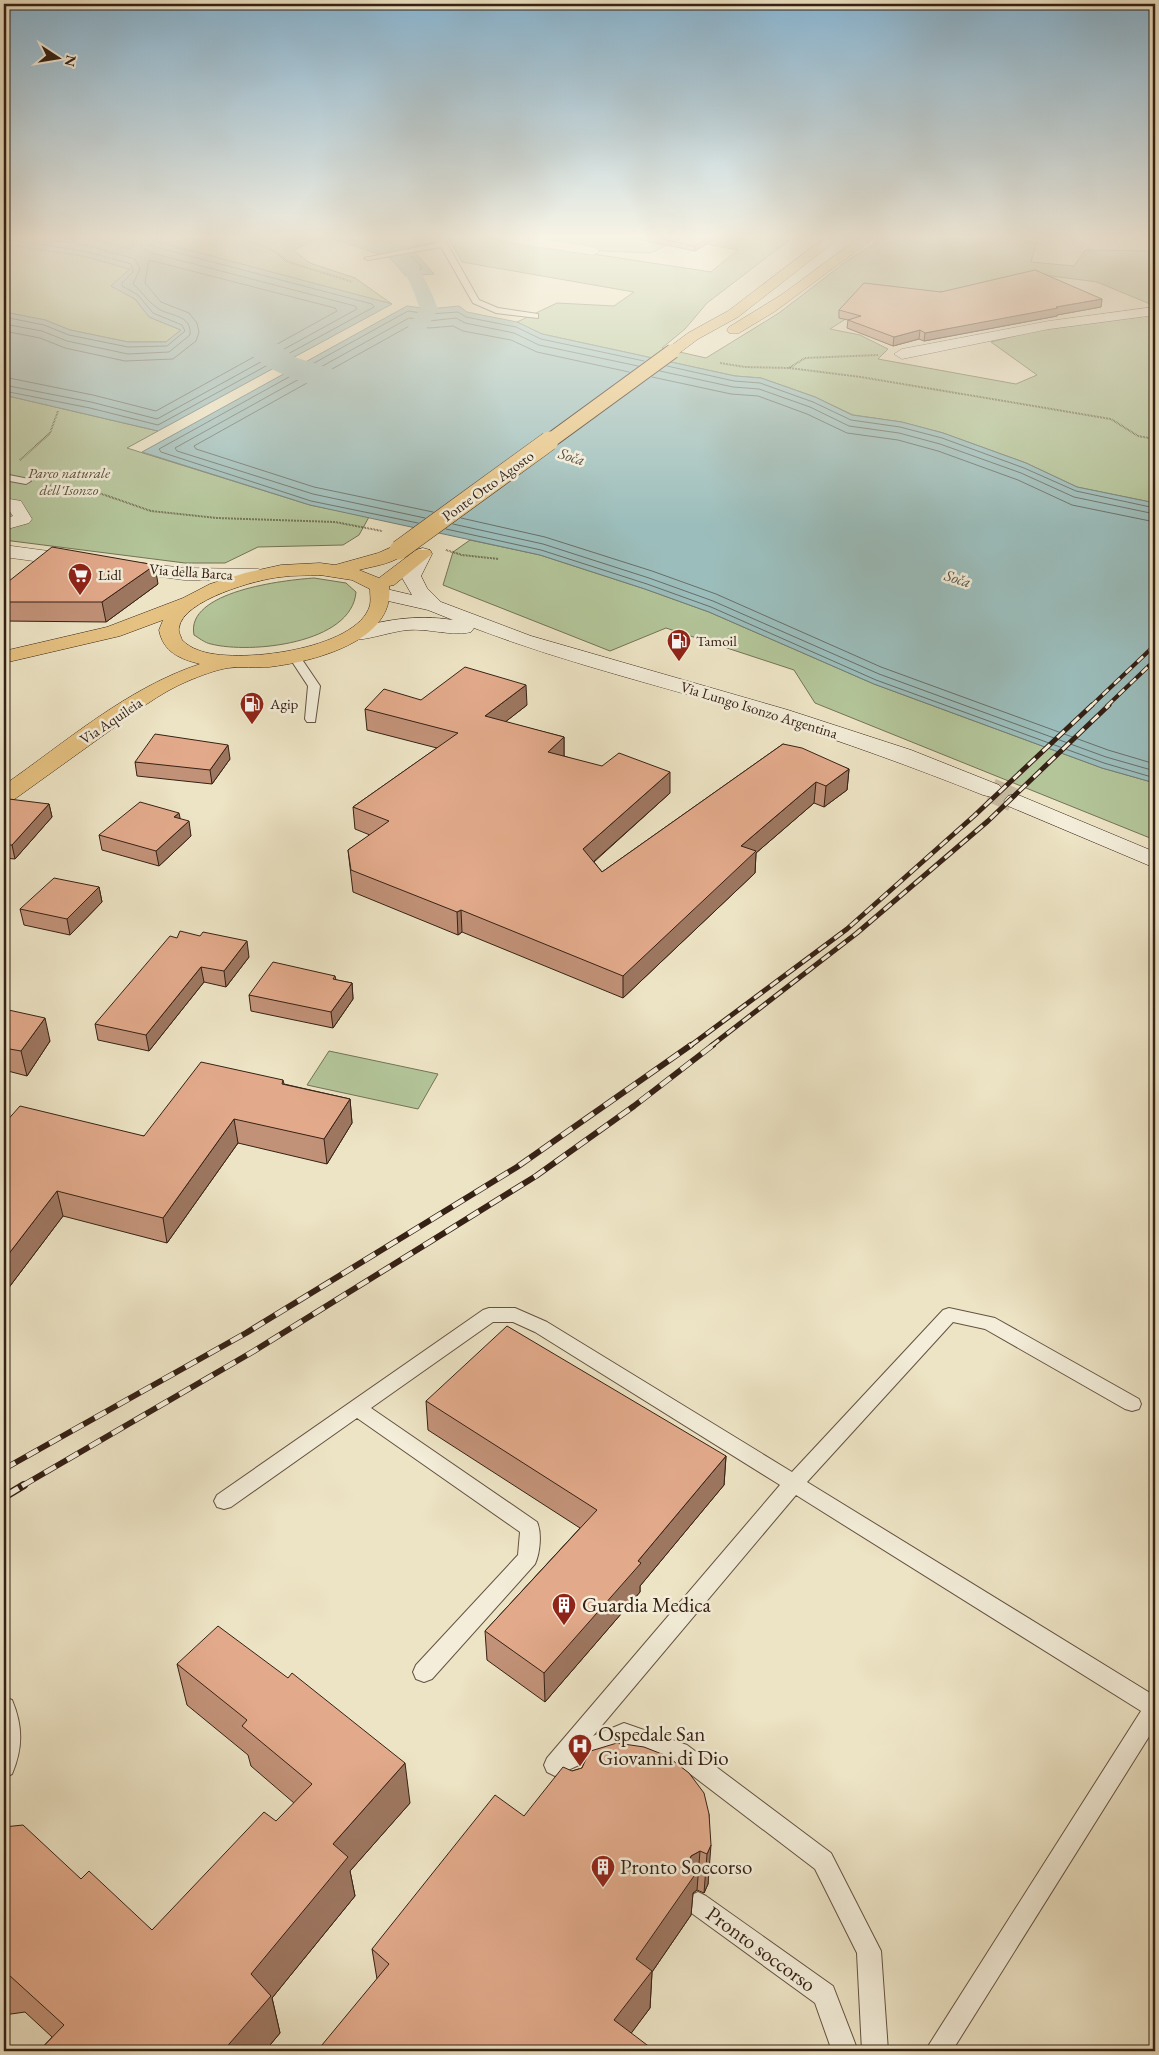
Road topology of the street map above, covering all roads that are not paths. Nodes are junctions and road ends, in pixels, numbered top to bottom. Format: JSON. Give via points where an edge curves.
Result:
{"nodes":[{"id":1,"x":697,"y":334,"type":"edge"},
{"id":2,"x":716,"y":334,"type":"edge"},
{"id":3,"x":728,"y":334,"type":"edge"},
{"id":4,"x":1004,"y":334,"type":"edge"},
{"id":5,"x":693,"y":336,"type":"joint"},
{"id":6,"x":704,"y":347,"type":"junction"},
{"id":7,"x":902,"y":354,"type":"road end"},
{"id":8,"x":550,"y":460,"type":"dead end"},
{"id":9,"x":4,"y":477,"type":"edge"},
{"id":10,"x":26,"y":481,"type":"road end"},
{"id":11,"x":4,"y":503,"type":"edge"},
{"id":12,"x":4,"y":525,"type":"edge"},
{"id":13,"x":4,"y":552,"type":"edge"},
{"id":14,"x":334,"y":571,"type":"junction"},
{"id":15,"x":258,"y":575,"type":"junction"},
{"id":16,"x":381,"y":590,"type":"junction"},
{"id":17,"x":194,"y":600,"type":"junction"},
{"id":18,"x":434,"y":606,"type":"junction"},
{"id":19,"x":354,"y":634,"type":"junction"},
{"id":20,"x":524,"y":640,"type":"junction"},
{"id":21,"x":4,"y":656,"type":"edge"},
{"id":22,"x":295,"y":657,"type":"junction"},
{"id":23,"x":226,"y":662,"type":"junction"},
{"id":24,"x":311,"y":719,"type":"dead end"},
{"id":25,"x":991,"y":790,"type":"tunnel mouth"},
{"id":26,"x":4,"y":796,"type":"edge"},
{"id":27,"x":1016,"y":801,"type":"tunnel mouth"},
{"id":28,"x":1155,"y":861,"type":"edge"},
{"id":29,"x":1132,"y":1404,"type":"dead end"},
{"id":30,"x":356,"y":1407,"type":"junction"},
{"id":31,"x":794,"y":1483,"type":"junction"},
{"id":32,"x":224,"y":1501,"type":"dead end"},
{"id":33,"x":424,"y":1672,"type":"dead end"},
{"id":34,"x":4,"y":1707,"type":"edge"},
{"id":35,"x":1155,"y":1708,"type":"edge"},
{"id":36,"x":4,"y":1768,"type":"edge"},
{"id":37,"x":698,"y":1904,"type":"dead end"},
{"id":38,"x":845,"y":2051,"type":"edge"},
{"id":39,"x":875,"y":2051,"type":"edge"},
{"id":40,"x":938,"y":2051,"type":"edge"}],
"edges":[{"from":1,"to":5,"type":"main road"},
{"from":2,"to":6,"type":"main road"},
{"from":3,"to":6,"type":"main road"},
{"from":4,"to":7,"type":"main road"},
{"from":5,"to":14,"type":"main road","name":"Ponte Otto Agosto","bridge":true,"via":[[399,550]]},
{"from":6,"to":8,"type":"main road","name":"Ponte Otto Agosto"},
{"from":9,"to":10,"type":"lane"},
{"from":11,"to":12,"type":"main road","via":[[15,505],[23,519]]},
{"from":13,"to":15,"type":"main road","name":"Via della Barca","via":[[184,574]]},
{"from":14,"to":15,"type":"main road","via":[[282,571]]},
{"from":14,"to":16,"type":"main road","via":[[366,577]]},
{"from":15,"to":17,"type":"main road"},
{"from":16,"to":18,"type":"main road","name":"Via Lungo Isonzo Argentina"},
{"from":16,"to":18,"type":"main road","via":[[401,568],[433,548],[411,576],[419,591]]},
{"from":16,"to":19,"type":"main road","via":[[381,606],[373,618]]},
{"from":17,"to":21,"type":"main road","via":[[113,632]]},
{"from":17,"to":23,"type":"main road","via":[[178,612],[169,628],[172,642],[192,656]]},
{"from":18,"to":20,"type":"main road","name":"Via Lungo Isonzo Argentina"},
{"from":19,"to":20,"type":"main road","name":"Via Lungo Isonzo Argentina","via":[[394,624],[443,624]]},
{"from":19,"to":22,"type":"main road"},
{"from":20,"to":25,"type":"main road","name":"Via Lungo Isonzo Argentina","via":[[789,718],[903,755]]},
{"from":22,"to":23,"type":"main road"},
{"from":22,"to":24,"type":"lane","via":[[314,686]]},
{"from":23,"to":26,"type":"main road","name":"Via Aquileia","via":[[180,677],[137,701]]},
{"from":27,"to":28,"type":"main road"},
{"from":29,"to":31,"type":"lane","via":[[989,1323],[949,1316]]},
{"from":30,"to":31,"type":"lane","via":[[489,1314],[514,1314]]},
{"from":30,"to":32,"type":"lane"},
{"from":30,"to":33,"type":"lane","via":[[530,1528],[528,1558]]},
{"from":31,"to":35,"type":"lane"},
{"from":31,"to":39,"type":"lane","via":[[559,1774],[624,1733],[679,1752],[823,1861],[869,1951]]},
{"from":34,"to":36,"type":"lane","via":[[11,1730]]},
{"from":35,"to":40,"type":"lane"},
{"from":37,"to":38,"type":"lane","name":"Pronto soccorso","via":[[824,1995]]}]}
